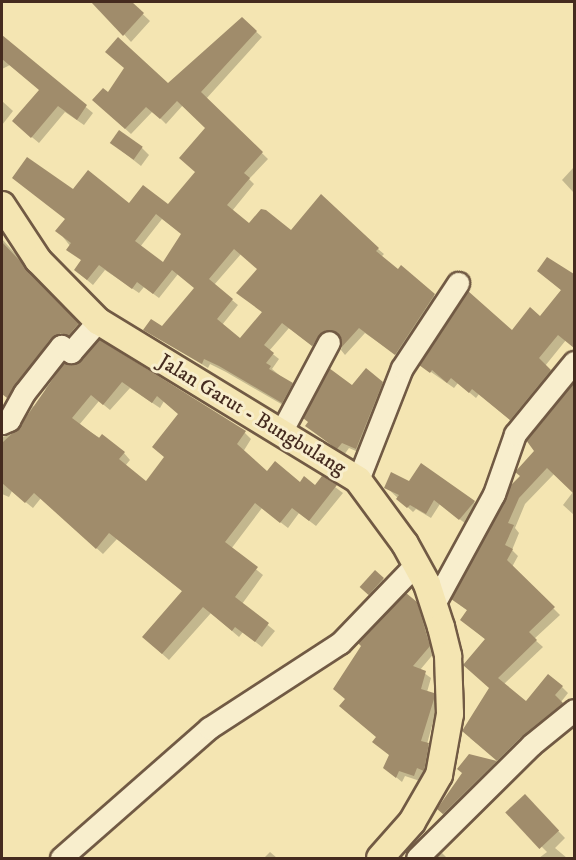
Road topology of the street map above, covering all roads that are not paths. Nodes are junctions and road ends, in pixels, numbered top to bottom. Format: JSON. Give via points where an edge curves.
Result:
{"nodes":[{"id":1,"x":2,"y":205,"type":"edge"},
{"id":2,"x":458,"y":283,"type":"dead end"},
{"id":3,"x":98,"y":321,"type":"junction"},
{"id":4,"x":329,"y":342,"type":"dead end"},
{"id":5,"x":574,"y":362,"type":"edge"},
{"id":6,"x":2,"y":423,"type":"edge"},
{"id":7,"x":280,"y":435,"type":"junction"},
{"id":8,"x":358,"y":480,"type":"junction"},
{"id":9,"x":416,"y":564,"type":"junction"},
{"id":10,"x":434,"y":604,"type":"junction"},
{"id":11,"x":574,"y":710,"type":"edge"},
{"id":12,"x":61,"y":858,"type":"edge"},
{"id":13,"x":380,"y":858,"type":"edge"},
{"id":14,"x":417,"y":858,"type":"edge"}],
"edges":[{"from":1,"to":3,"type":"main road","name":"Jalan Garut - Bungbulang","via":[[38,260]]},
{"from":2,"to":8,"type":"street","via":[[402,368]]},
{"from":3,"to":6,"type":"street","via":[[71,352],[61,346],[24,393],[9,420]]},
{"from":3,"to":7,"type":"main road","name":"Jalan Garut - Bungbulang"},
{"from":4,"to":7,"type":"street"},
{"from":5,"to":10,"type":"street","via":[[515,434],[494,494]]},
{"from":7,"to":8,"type":"main road","name":"Jalan Garut - Bungbulang"},
{"from":8,"to":9,"type":"main road","name":"Jalan Garut - Bungbulang"},
{"from":9,"to":10,"type":"main road","name":"Jalan Garut - Bungbulang"},
{"from":9,"to":12,"type":"street","via":[[340,643],[209,728]]},
{"from":10,"to":13,"type":"main road","name":"Jalan Garut - Bungbulang","via":[[448,656],[451,686],[446,748],[439,775],[412,822]]},
{"from":11,"to":14,"type":"street","via":[[531,745]]}]}
